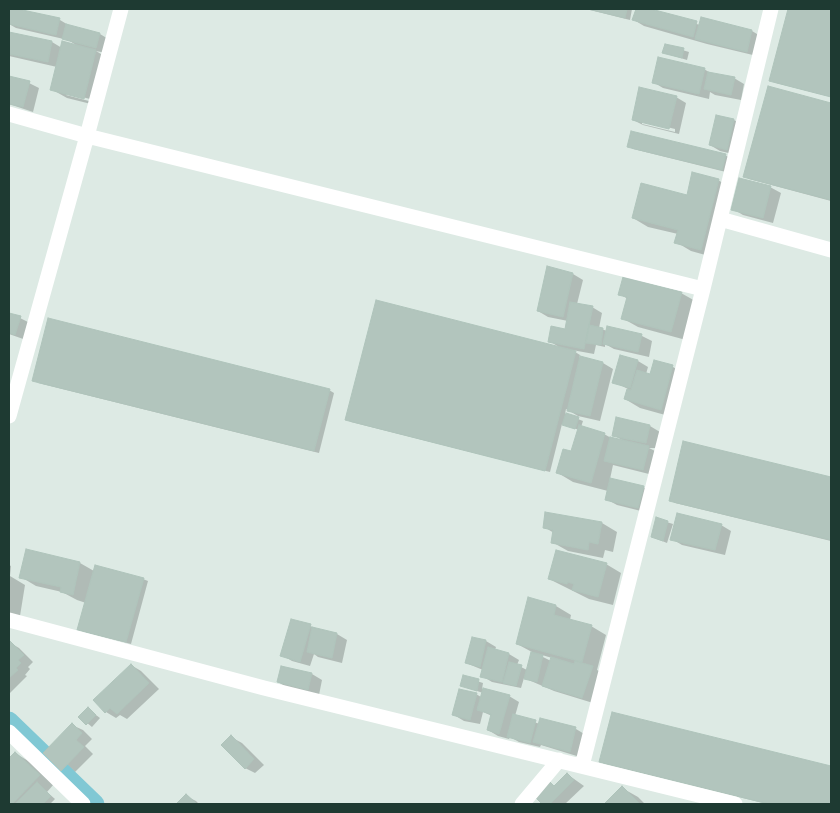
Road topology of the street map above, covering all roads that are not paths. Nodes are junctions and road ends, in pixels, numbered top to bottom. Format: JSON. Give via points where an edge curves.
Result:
{"nodes":[{"id":1,"x":121,"y":9,"type":"edge"},
{"id":2,"x":771,"y":9,"type":"edge"},
{"id":3,"x":9,"y":114,"type":"edge"},
{"id":4,"x":88,"y":136,"type":"junction"},
{"id":5,"x":720,"y":219,"type":"junction"},
{"id":6,"x":831,"y":250,"type":"edge"},
{"id":7,"x":703,"y":290,"type":"junction"},
{"id":8,"x":9,"y":416,"type":"edge"},
{"id":9,"x":9,"y":620,"type":"edge"},
{"id":10,"x":9,"y":732,"type":"edge"},
{"id":11,"x":559,"y":760,"type":"junction"},
{"id":12,"x":582,"y":766,"type":"junction"},
{"id":13,"x":526,"y":803,"type":"edge"},
{"id":14,"x":83,"y":804,"type":"edge"},
{"id":15,"x":735,"y":804,"type":"edge"}],
"edges":[{"from":1,"to":4,"type":"street"},
{"from":2,"to":5,"type":"street"},
{"from":3,"to":4,"type":"street"},
{"from":4,"to":7,"type":"street"},
{"from":4,"to":8,"type":"street"},
{"from":5,"to":6,"type":"street"},
{"from":5,"to":7,"type":"street"},
{"from":7,"to":12,"type":"street"},
{"from":9,"to":11,"type":"street","via":[[264,688]]},
{"from":10,"to":14,"type":"street"},
{"from":11,"to":12,"type":"street"},
{"from":11,"to":13,"type":"street"},
{"from":12,"to":15,"type":"street"}]}
